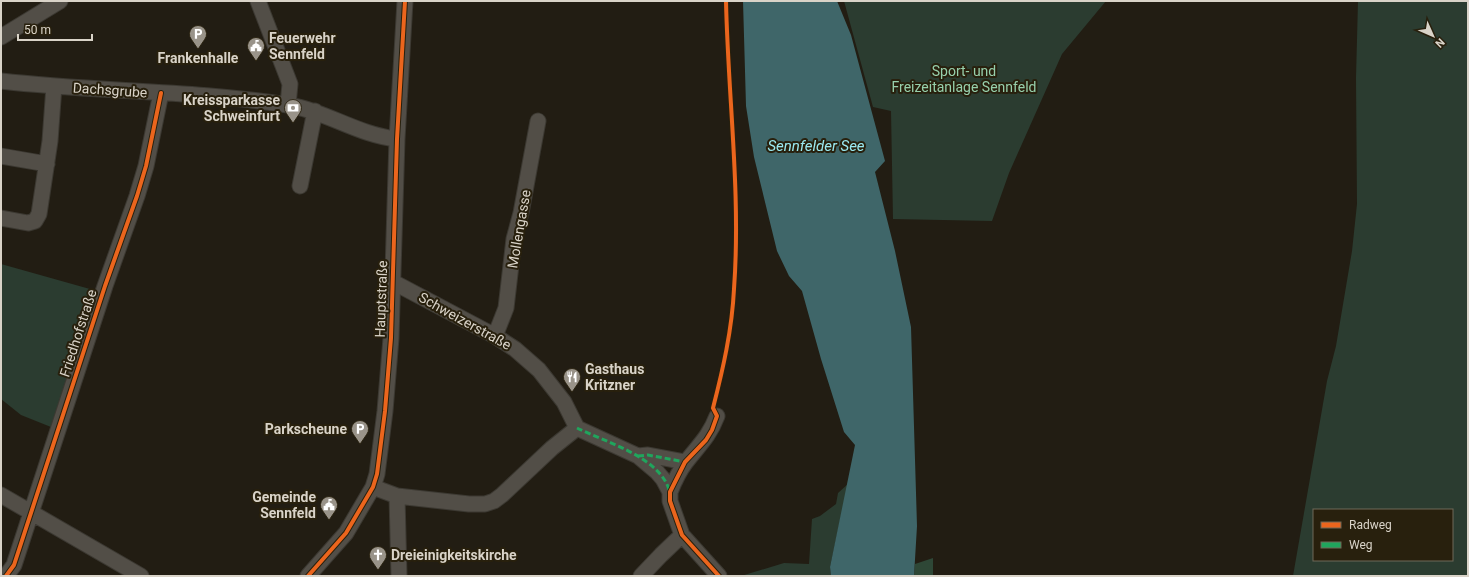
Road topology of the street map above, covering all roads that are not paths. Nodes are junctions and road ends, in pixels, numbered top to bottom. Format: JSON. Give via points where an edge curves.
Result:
{"nodes":[{"id":1,"x":60,"y":1,"type":"edge"},
{"id":2,"x":258,"y":1,"type":"edge"},
{"id":3,"x":405,"y":1,"type":"edge"},
{"id":4,"x":37,"y":7,"type":"edge"},
{"id":5,"x":1,"y":37,"type":"edge"},
{"id":6,"x":1,"y":81,"type":"edge"},
{"id":7,"x":54,"y":86,"type":"junction"},
{"id":8,"x":161,"y":93,"type":"junction"},
{"id":9,"x":288,"y":105,"type":"junction"},
{"id":10,"x":315,"y":111,"type":"junction"},
{"id":11,"x":538,"y":121,"type":"dead end"},
{"id":12,"x":397,"y":139,"type":"junction"},
{"id":13,"x":1,"y":156,"type":"edge"},
{"id":14,"x":47,"y":164,"type":"junction"},
{"id":15,"x":300,"y":186,"type":"dead end"},
{"id":16,"x":1,"y":218,"type":"edge"},
{"id":17,"x":393,"y":282,"type":"junction"},
{"id":18,"x":495,"y":336,"type":"junction"},
{"id":19,"x":717,"y":416,"type":"dead end"},
{"id":20,"x":577,"y":428,"type":"junction"},
{"id":21,"x":638,"y":456,"type":"junction"},
{"id":22,"x":685,"y":462,"type":"junction"},
{"id":23,"x":372,"y":487,"type":"junction"},
{"id":24,"x":670,"y":492,"type":"junction"},
{"id":25,"x":1,"y":496,"type":"edge"},
{"id":26,"x":397,"y":496,"type":"junction"},
{"id":27,"x":32,"y":513,"type":"junction"},
{"id":28,"x":682,"y":535,"type":"junction"},
{"id":29,"x":6,"y":576,"type":"edge"},
{"id":30,"x":141,"y":576,"type":"edge"},
{"id":31,"x":308,"y":576,"type":"edge"},
{"id":32,"x":399,"y":576,"type":"edge"},
{"id":33,"x":641,"y":576,"type":"edge"},
{"id":34,"x":719,"y":576,"type":"edge"}],
"edges":[{"from":1,"to":4,"type":"street"},
{"from":2,"to":9,"type":"street","via":[[290,84]]},
{"from":3,"to":12,"type":"street","name":"Hauptstraße"},
{"from":4,"to":5,"type":"street"},
{"from":6,"to":7,"type":"street","name":"Dachsgrube"},
{"from":7,"to":8,"type":"street","name":"Dachsgrube"},
{"from":7,"to":14,"type":"street"},
{"from":8,"to":9,"type":"street","name":"Dachsgrube","via":[[209,95]]},
{"from":8,"to":27,"type":"street","name":"Friedhofstraße","via":[[137,196],[105,286]]},
{"from":9,"to":10,"type":"street","name":"Dachsgrube"},
{"from":10,"to":12,"type":"street","name":"Dachsgrube","via":[[370,134]]},
{"from":10,"to":15,"type":"street"},
{"from":11,"to":18,"type":"street","name":"Mollengasse","via":[[514,239],[506,308]]},
{"from":12,"to":17,"type":"street","name":"Hauptstraße"},
{"from":13,"to":14,"type":"street"},
{"from":14,"to":16,"type":"street","via":[[39,214],[35,221],[28,223]]},
{"from":17,"to":18,"type":"street","name":"Schweizerstraße"},
{"from":17,"to":23,"type":"street","name":"Hauptstraße","via":[[385,411],[377,474]]},
{"from":18,"to":20,"type":"street","name":"Schweizerstraße","via":[[539,370],[564,402]]},
{"from":19,"to":22,"type":"street","via":[[706,440]]},
{"from":20,"to":21,"type":"street"},
{"from":20,"to":26,"type":"street","via":[[494,501],[469,504]]},
{"from":21,"to":22,"type":"street","via":[[648,455]]},
{"from":21,"to":24,"type":"street","via":[[660,475]]},
{"from":22,"to":24,"type":"street"},
{"from":23,"to":26,"type":"street"},
{"from":23,"to":31,"type":"street","name":"Hauptstraße","via":[[346,534]]},
{"from":24,"to":28,"type":"street","via":[[670,501]]},
{"from":25,"to":27,"type":"street"},
{"from":26,"to":32,"type":"street"},
{"from":27,"to":29,"type":"street","name":"Friedhofstraße","via":[[14,565]]},
{"from":27,"to":30,"type":"street"},
{"from":28,"to":33,"type":"street","via":[[660,554]]},
{"from":28,"to":34,"type":"street"}]}
